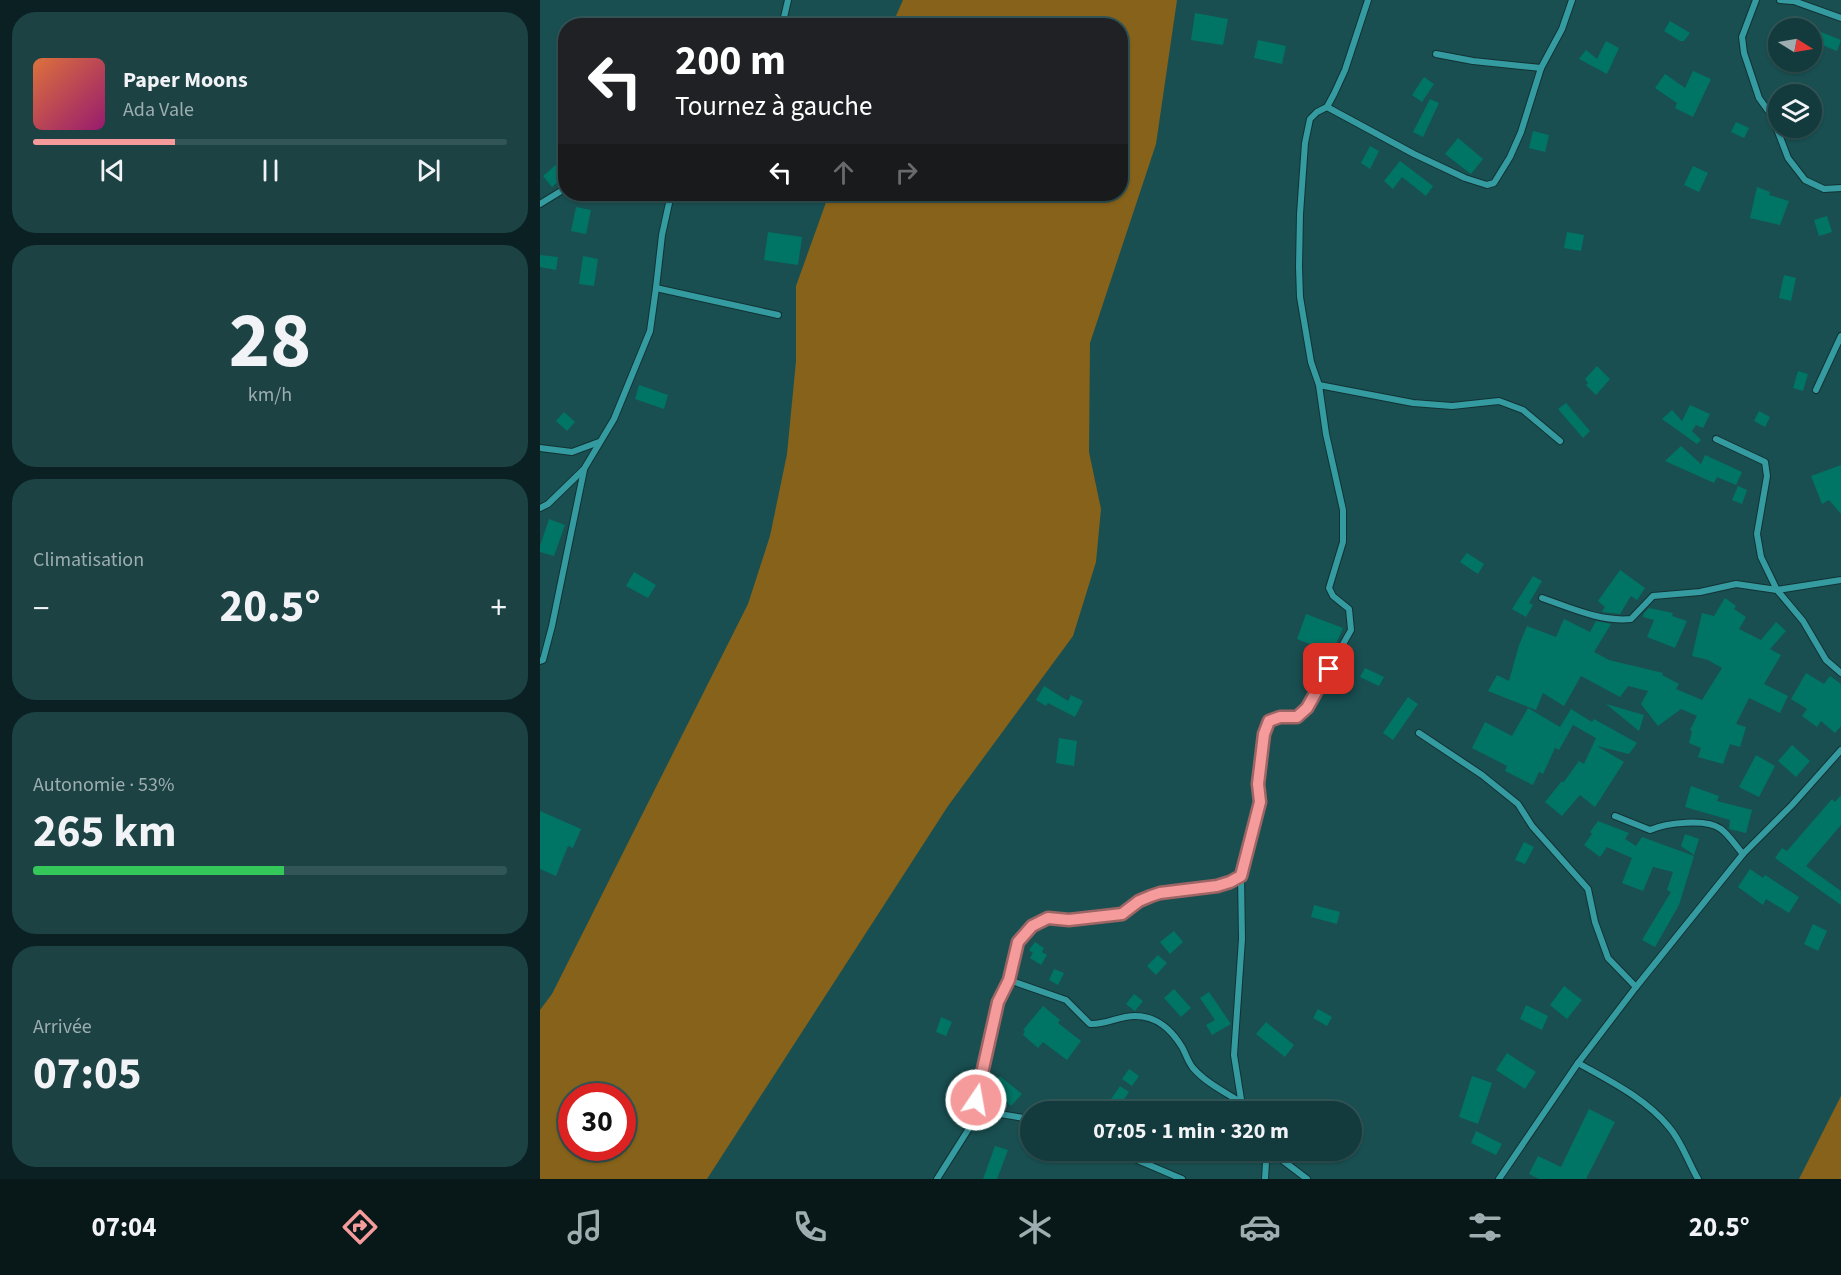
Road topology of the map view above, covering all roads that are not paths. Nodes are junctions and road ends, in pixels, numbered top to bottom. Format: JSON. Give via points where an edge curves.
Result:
{"nodes":[{"id":1,"x":788,"y":0,"type":"edge"},
{"id":2,"x":1368,"y":0,"type":"edge"},
{"id":3,"x":1572,"y":0,"type":"edge"},
{"id":4,"x":1756,"y":0,"type":"edge"},
{"id":5,"x":1780,"y":0,"type":"edge"},
{"id":6,"x":1792,"y":0,"type":"edge"},
{"id":7,"x":786,"y":18,"type":"edge"},
{"id":8,"x":1841,"y":18,"type":"edge"},
{"id":9,"x":1436,"y":54,"type":"dead end"},
{"id":10,"x":1541,"y":68,"type":"junction"},
{"id":11,"x":1327,"y":107,"type":"junction"},
{"id":12,"x":1841,"y":188,"type":"edge"},
{"id":13,"x":558,"y":193,"type":"edge"},
{"id":14,"x":669,"y":201,"type":"edge"},
{"id":15,"x":540,"y":204,"type":"edge"},
{"id":16,"x":656,"y":288,"type":"junction"},
{"id":17,"x":778,"y":315,"type":"dead end"},
{"id":18,"x":1841,"y":336,"type":"edge"},
{"id":19,"x":1319,"y":385,"type":"junction"},
{"id":20,"x":1816,"y":390,"type":"dead end"},
{"id":21,"x":1716,"y":439,"type":"dead end"},
{"id":22,"x":1560,"y":441,"type":"dead end"},
{"id":23,"x":599,"y":442,"type":"junction"},
{"id":24,"x":540,"y":448,"type":"edge"},
{"id":25,"x":584,"y":470,"type":"junction"},
{"id":26,"x":540,"y":508,"type":"edge"},
{"id":27,"x":1841,"y":580,"type":"edge"},
{"id":28,"x":1777,"y":590,"type":"junction"},
{"id":29,"x":1542,"y":598,"type":"dead end"},
{"id":30,"x":540,"y":661,"type":"edge"},
{"id":31,"x":1841,"y":673,"type":"edge"},
{"id":32,"x":1419,"y":733,"type":"dead end"},
{"id":33,"x":1841,"y":750,"type":"edge"},
{"id":34,"x":1615,"y":816,"type":"dead end"},
{"id":35,"x":1743,"y":854,"type":"junction"},
{"id":36,"x":1241,"y":876,"type":"junction"},
{"id":37,"x":1009,"y":980,"type":"junction"},
{"id":38,"x":1636,"y":987,"type":"junction"},
{"id":39,"x":1578,"y":1063,"type":"junction"},
{"id":40,"x":1239,"y":1101,"type":"edge"},
{"id":41,"x":1242,"y":1101,"type":"edge"},
{"id":42,"x":975,"y":1110,"type":"junction"},
{"id":43,"x":1020,"y":1117,"type":"edge"},
{"id":44,"x":1140,"y":1161,"type":"edge"},
{"id":45,"x":1266,"y":1161,"type":"edge"},
{"id":46,"x":1283,"y":1161,"type":"edge"},
{"id":47,"x":937,"y":1179,"type":"edge"},
{"id":48,"x":1182,"y":1179,"type":"edge"},
{"id":49,"x":1265,"y":1179,"type":"edge"},
{"id":50,"x":1307,"y":1179,"type":"edge"},
{"id":51,"x":1499,"y":1179,"type":"edge"},
{"id":52,"x":1698,"y":1179,"type":"edge"}],
"edges":[{"from":1,"to":7,"type":"street"},
{"from":2,"to":11,"type":"street","via":[[1345,70]]},
{"from":3,"to":10,"type":"street"},
{"from":4,"to":12,"type":"street","via":[[1742,37],[1760,98],[1772,116],[1788,158],[1805,180],[1824,189]]},
{"from":5,"to":6,"type":"street"},
{"from":6,"to":8,"type":"street"},
{"from":9,"to":10,"type":"street"},
{"from":10,"to":11,"type":"street","via":[[1517,140],[1494,183],[1486,185],[1414,154]]},
{"from":11,"to":19,"type":"street","via":[[1310,119],[1305,143],[1299,267],[1311,362]]},
{"from":13,"to":15,"type":"street"},
{"from":14,"to":16,"type":"street"},
{"from":16,"to":17,"type":"street"},
{"from":16,"to":23,"type":"street","via":[[650,331],[614,419]]},
{"from":18,"to":20,"type":"street"},
{"from":19,"to":22,"type":"street","via":[[1433,405],[1499,401],[1523,410]]},
{"from":19,"to":36,"type":"street","via":[[1343,510],[1343,542],[1329,588],[1349,609],[1350,630],[1307,708],[1297,717],[1269,721],[1258,784],[1260,802]]},
{"from":21,"to":28,"type":"street","via":[[1765,462],[1767,476],[1757,534],[1761,557]]},
{"from":23,"to":24,"type":"street","via":[[572,452]]},
{"from":23,"to":25,"type":"street"},
{"from":25,"to":26,"type":"street"},
{"from":25,"to":30,"type":"street","via":[[552,626]]},
{"from":27,"to":28,"type":"street"},
{"from":28,"to":29,"type":"street","via":[[1736,584],[1653,596],[1631,619],[1618,620]]},
{"from":28,"to":31,"type":"street","via":[[1803,621],[1826,660]]},
{"from":32,"to":38,"type":"street","via":[[1518,804],[1532,826],[1588,889],[1608,958]]},
{"from":33,"to":35,"type":"street"},
{"from":34,"to":35,"type":"street","via":[[1650,830],[1676,823],[1720,828]]},
{"from":35,"to":38,"type":"street"},
{"from":36,"to":37,"type":"street","via":[[1217,886],[1160,893],[1139,901],[1122,914],[1069,920],[1048,918],[1032,926],[1018,942]]},
{"from":36,"to":41,"type":"street","via":[[1242,939],[1234,1055]]},
{"from":37,"to":40,"type":"street","via":[[1066,1000],[1090,1024],[1102,1025],[1115,1018],[1136,1016],[1159,1021],[1170,1030],[1192,1066],[1208,1082]]},
{"from":37,"to":42,"type":"street","via":[[993,1017]]},
{"from":38,"to":39,"type":"street"},
{"from":39,"to":51,"type":"street"},
{"from":39,"to":52,"type":"street","via":[[1649,1107],[1670,1127]]},
{"from":42,"to":43,"type":"street"},
{"from":42,"to":47,"type":"street","via":[[968,1130]]},
{"from":44,"to":48,"type":"street"},
{"from":45,"to":49,"type":"street"},
{"from":46,"to":50,"type":"street"}]}
